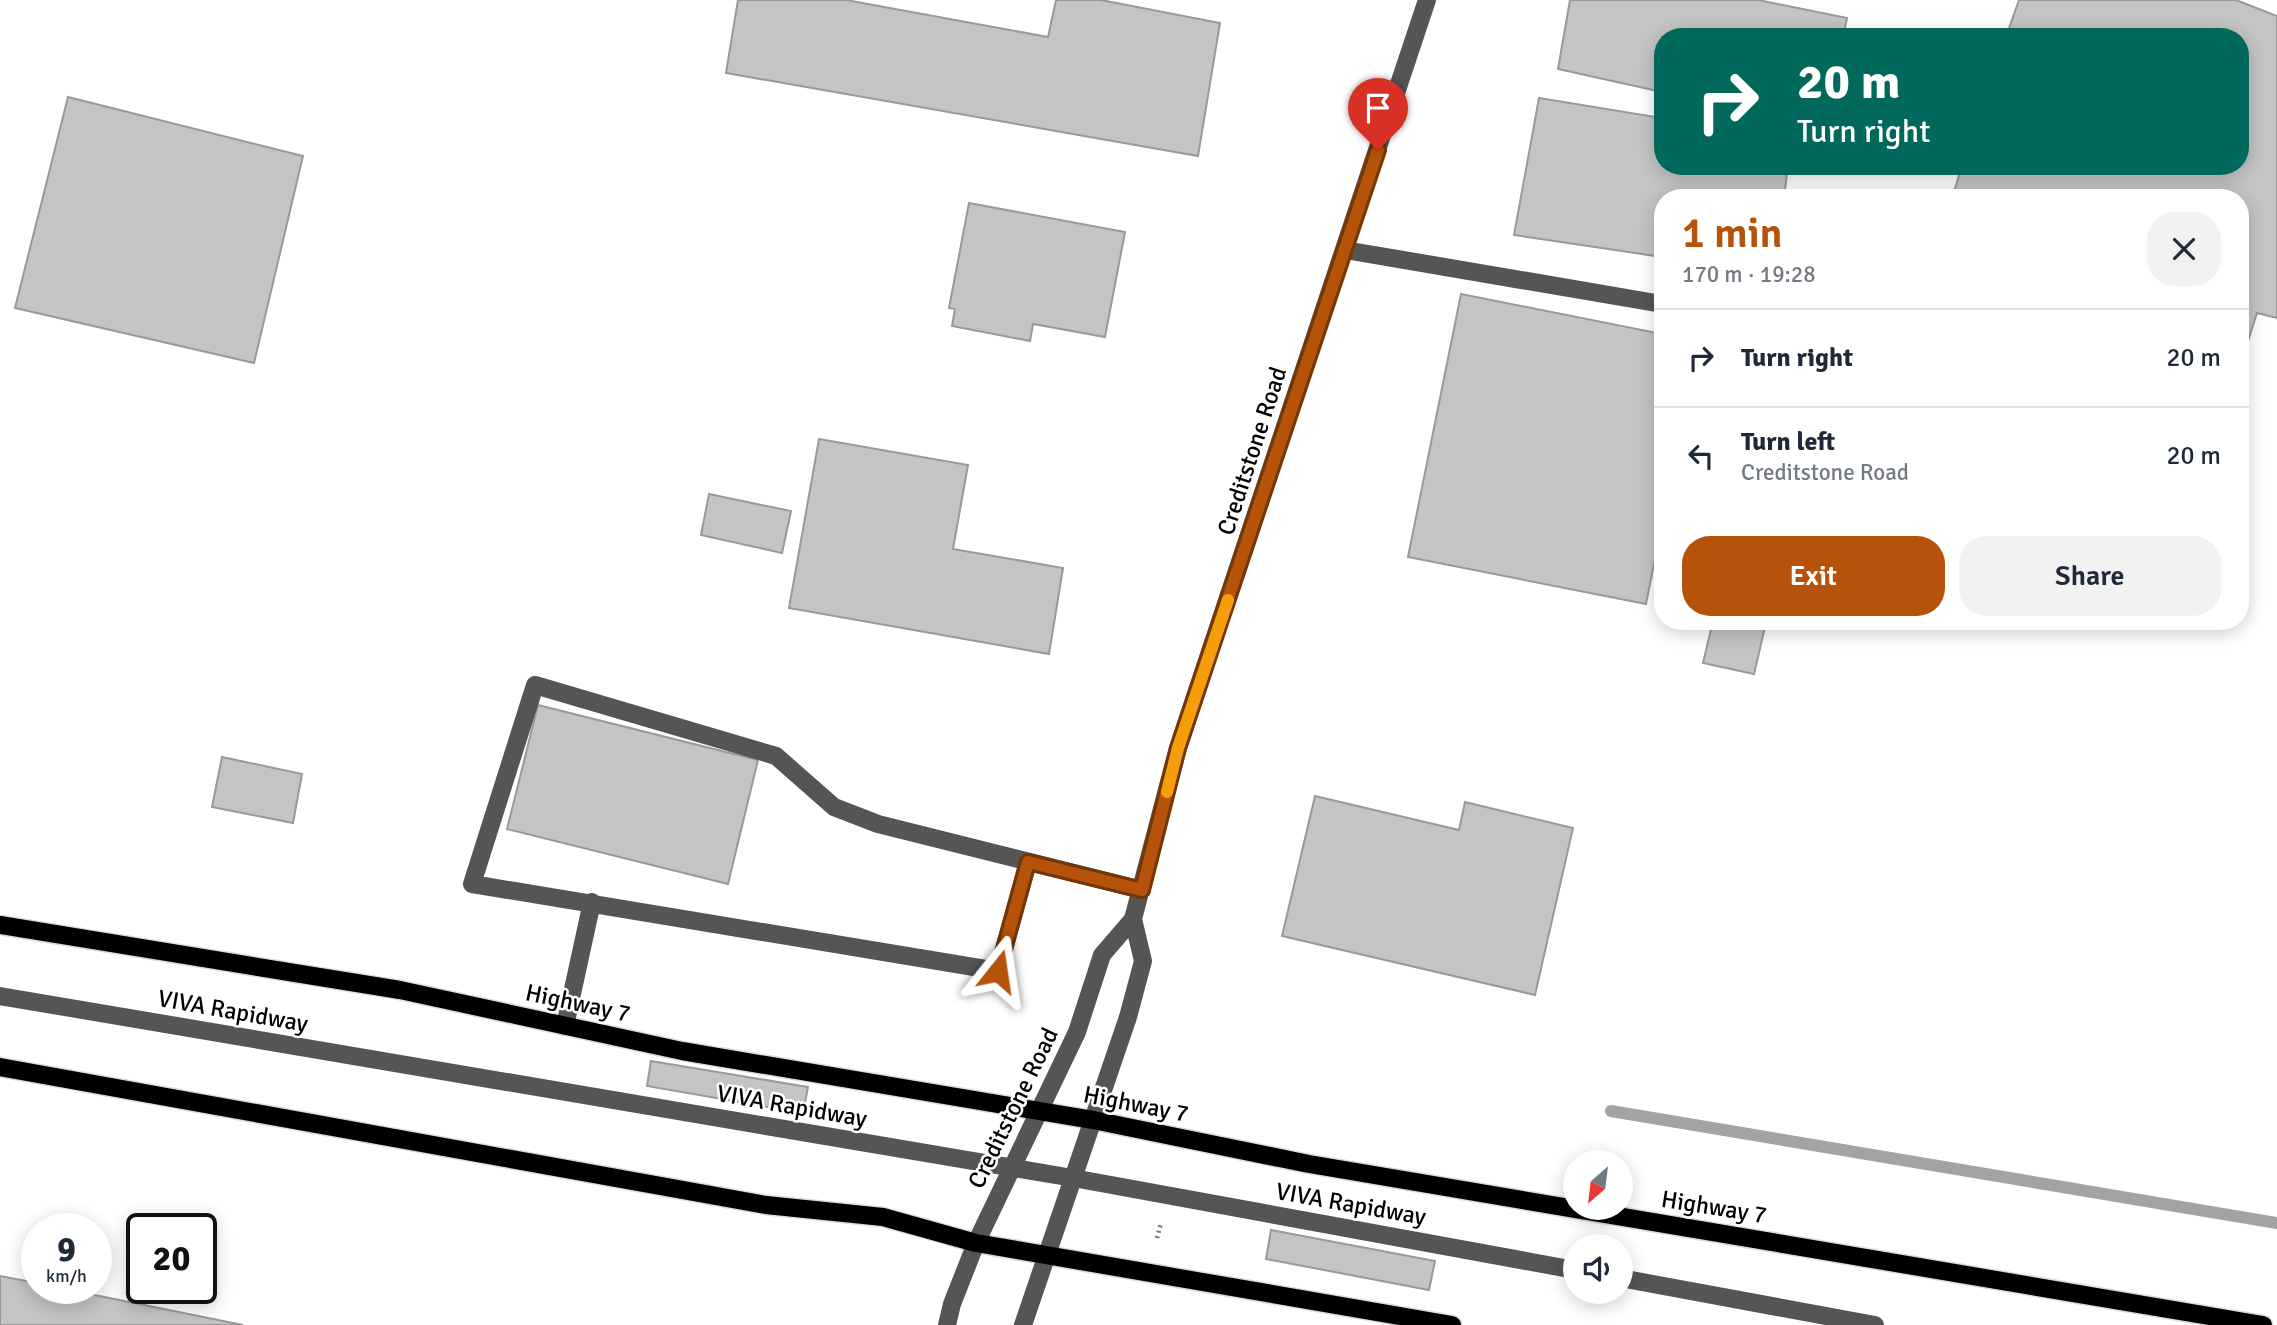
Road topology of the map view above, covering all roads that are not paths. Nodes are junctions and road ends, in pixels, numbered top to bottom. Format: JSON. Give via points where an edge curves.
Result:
{"nodes":[{"id":1,"x":1427,"y":0,"type":"edge"},
{"id":2,"x":1345,"y":250,"type":"junction"},
{"id":3,"x":1654,"y":302,"type":"edge"},
{"id":4,"x":1028,"y":862,"type":"junction"},
{"id":5,"x":1142,"y":890,"type":"junction"},
{"id":6,"x":592,"y":902,"type":"junction"},
{"id":7,"x":1133,"y":919,"type":"junction"},
{"id":8,"x":0,"y":925,"type":"edge"},
{"id":9,"x":0,"y":996,"type":"edge"},
{"id":10,"x":565,"y":1026,"type":"junction"},
{"id":11,"x":0,"y":1067,"type":"edge"},
{"id":12,"x":1039,"y":1110,"type":"junction"},
{"id":13,"x":1093,"y":1120,"type":"junction"},
{"id":14,"x":1011,"y":1169,"type":"junction"},
{"id":15,"x":1073,"y":1178,"type":"junction"},
{"id":16,"x":976,"y":1243,"type":"junction"},
{"id":17,"x":1047,"y":1255,"type":"junction"},
{"id":18,"x":1563,"y":1268,"type":"edge"},
{"id":19,"x":1633,"y":1281,"type":"edge"},
{"id":20,"x":947,"y":1325,"type":"edge"},
{"id":21,"x":1023,"y":1325,"type":"edge"},
{"id":22,"x":1452,"y":1325,"type":"edge"},
{"id":23,"x":1875,"y":1325,"type":"edge"},
{"id":24,"x":2263,"y":1325,"type":"edge"}],
"edges":[{"from":1,"to":2,"type":"street","name":"Creditstone Road"},
{"from":2,"to":3,"type":"street"},
{"from":2,"to":5,"type":"street","name":"Creditstone Road","via":[[1178,748]]},
{"from":4,"to":5,"type":"street"},
{"from":4,"to":6,"type":"street","via":[[998,971]]},
{"from":4,"to":6,"type":"street","via":[[878,824],[834,807],[776,756],[536,685],[472,884]]},
{"from":5,"to":7,"type":"street","name":"Creditstone Road"},
{"from":6,"to":10,"type":"street"},
{"from":7,"to":12,"type":"street","name":"Creditstone Road","via":[[1102,956],[1077,1032]]},
{"from":7,"to":13,"type":"street","via":[[1143,961]]},
{"from":8,"to":10,"type":"main road","name":"Highway 7","via":[[400,990]]},
{"from":9,"to":14,"type":"street","name":"VIVA Rapidway"},
{"from":10,"to":12,"type":"main road","name":"Highway 7","via":[[682,1051]]},
{"from":11,"to":16,"type":"main road","via":[[752,1203],[883,1217]]},
{"from":12,"to":13,"type":"main road","name":"Highway 7"},
{"from":12,"to":14,"type":"street","name":"Creditstone Road"},
{"from":13,"to":15,"type":"street"},
{"from":13,"to":24,"type":"main road","name":"Highway 7","via":[[1309,1164]]},
{"from":14,"to":15,"type":"street","name":"VIVA Rapidway"},
{"from":14,"to":16,"type":"street","name":"Creditstone Road"},
{"from":15,"to":17,"type":"street"},
{"from":15,"to":18,"type":"street","name":"VIVA Rapidway"},
{"from":16,"to":17,"type":"main road"},
{"from":16,"to":20,"type":"street","name":"Creditstone Road"},
{"from":17,"to":21,"type":"street"},
{"from":17,"to":22,"type":"main road"},
{"from":19,"to":23,"type":"street"}]}
